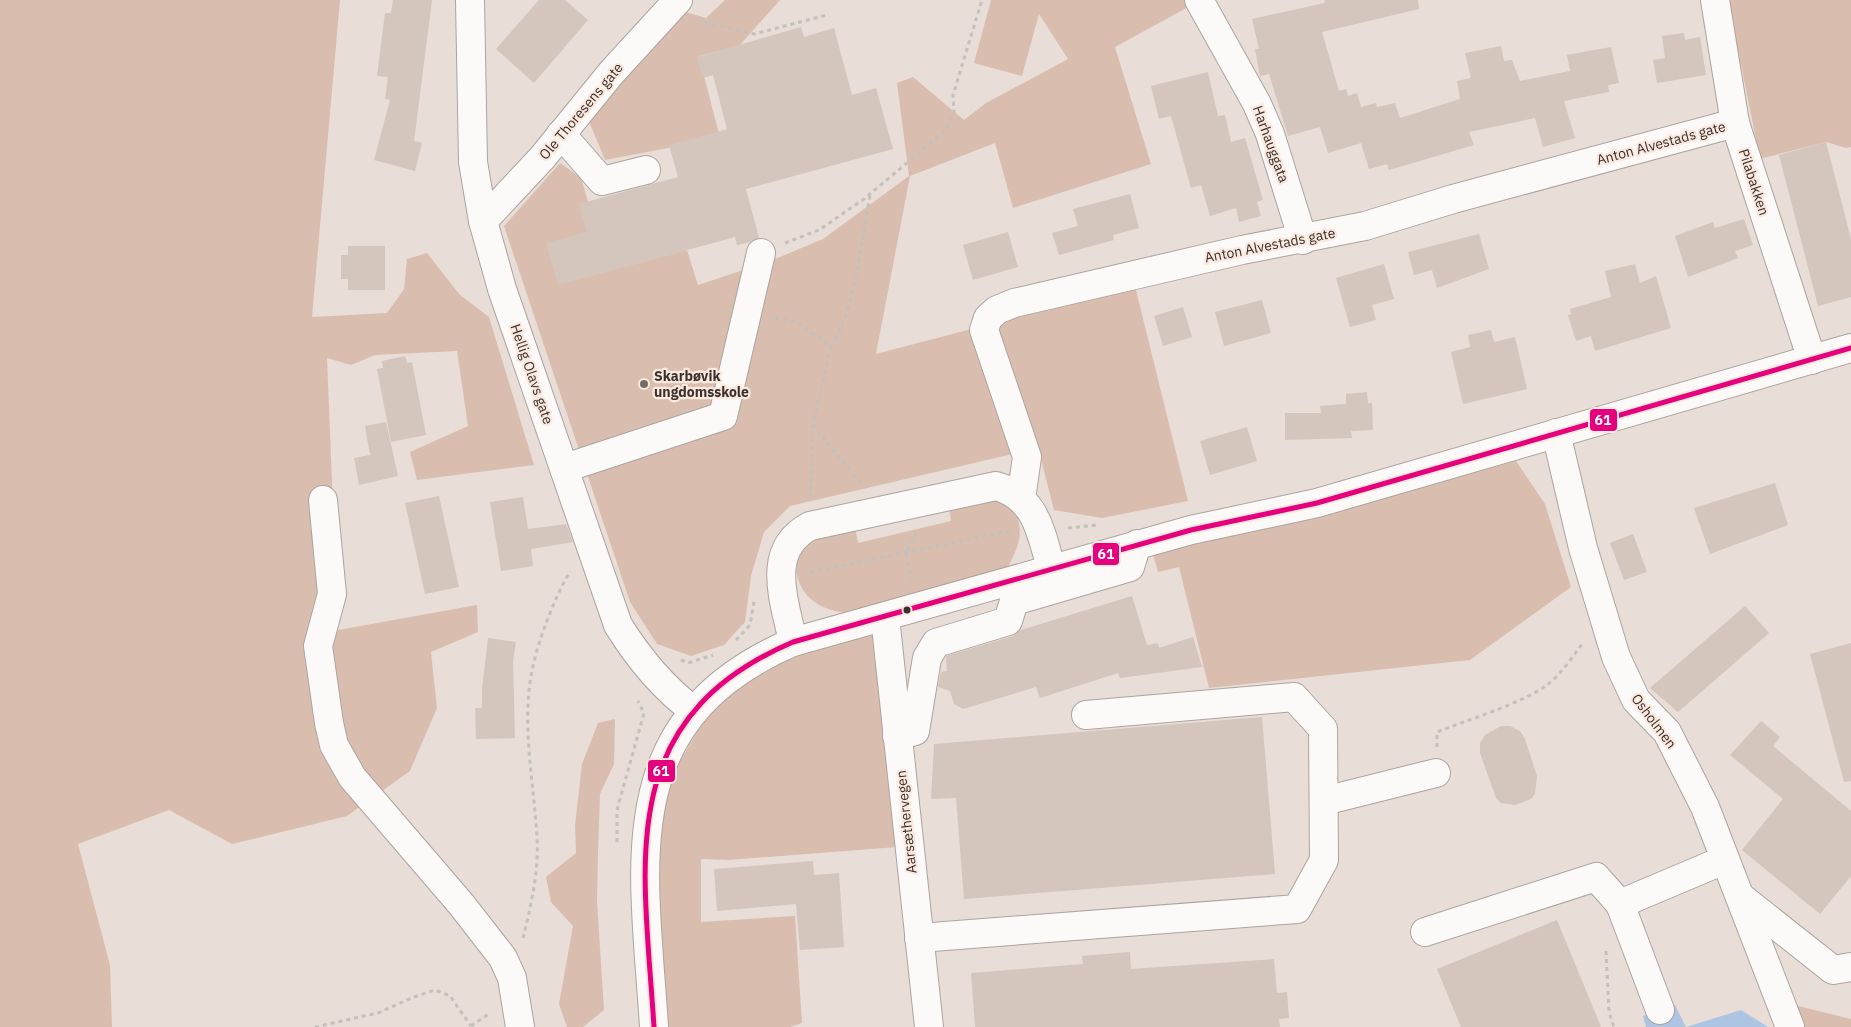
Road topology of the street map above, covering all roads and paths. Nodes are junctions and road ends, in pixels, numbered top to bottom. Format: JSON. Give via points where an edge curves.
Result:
{"nodes":[{"id":1,"x":470,"y":0,"type":"edge"},
{"id":2,"x":982,"y":0,"type":"edge"},
{"id":3,"x":1198,"y":0,"type":"edge"},
{"id":4,"x":1715,"y":0,"type":"edge"},
{"id":5,"x":671,"y":7,"type":"edge"},
{"id":6,"x":826,"y":15,"type":"dead end"},
{"id":7,"x":1735,"y":123,"type":"junction"},
{"id":8,"x":561,"y":134,"type":"junction"},
{"id":9,"x":646,"y":170,"type":"dead end"},
{"id":10,"x":870,"y":194,"type":"junction"},
{"id":11,"x":483,"y":221,"type":"junction"},
{"id":12,"x":1303,"y":240,"type":"junction"},
{"id":13,"x":761,"y":253,"type":"joint"},
{"id":14,"x":747,"y":313,"type":"junction"},
{"id":15,"x":831,"y":346,"type":"junction"},
{"id":16,"x":1851,"y":348,"type":"edge"},
{"id":17,"x":1812,"y":360,"type":"junction"},
{"id":18,"x":813,"y":425,"type":"junction"},
{"id":19,"x":1556,"y":433,"type":"junction"},
{"id":20,"x":565,"y":468,"type":"junction"},
{"id":21,"x":869,"y":493,"type":"dead end"},
{"id":22,"x":1022,"y":499,"type":"junction"},
{"id":23,"x":323,"y":500,"type":"dead end"},
{"id":24,"x":810,"y":506,"type":"dead end"},
{"id":25,"x":1098,"y":525,"type":"dead end"},
{"id":26,"x":1040,"y":529,"type":"junction"},
{"id":27,"x":918,"y":530,"type":"dead end"},
{"id":28,"x":587,"y":540,"type":"junction"},
{"id":29,"x":1137,"y":544,"type":"junction"},
{"id":30,"x":906,"y":553,"type":"junction"},
{"id":31,"x":1051,"y":568,"type":"junction"},
{"id":32,"x":780,"y":580,"type":"junction"},
{"id":33,"x":754,"y":596,"type":"dead end"},
{"id":34,"x":918,"y":607,"type":"junction"},
{"id":35,"x":1602,"y":611,"type":"junction"},
{"id":36,"x":885,"y":617,"type":"junction"},
{"id":37,"x":793,"y":642,"type":"junction"},
{"id":38,"x":732,"y":644,"type":"dead end"},
{"id":39,"x":717,"y":654,"type":"dead end"},
{"id":40,"x":680,"y":659,"type":"dead end"},
{"id":41,"x":694,"y":711,"type":"junction"},
{"id":42,"x":1086,"y":715,"type":"dead end"},
{"id":43,"x":897,"y":736,"type":"junction"},
{"id":44,"x":1436,"y":773,"type":"joint"},
{"id":45,"x":1324,"y":801,"type":"junction"},
{"id":46,"x":1724,"y":860,"type":"junction"},
{"id":47,"x":1742,"y":898,"type":"junction"},
{"id":48,"x":1624,"y":914,"type":"junction"},
{"id":49,"x":1424,"y":932,"type":"dead end"},
{"id":50,"x":919,"y":938,"type":"junction"},
{"id":51,"x":1851,"y":967,"type":"edge"},
{"id":52,"x":512,"y":978,"type":"junction"},
{"id":53,"x":1660,"y":1010,"type":"dead end"},
{"id":54,"x":471,"y":1026,"type":"edge"},
{"id":55,"x":315,"y":1027,"type":"edge"},
{"id":56,"x":520,"y":1027,"type":"edge"},
{"id":57,"x":654,"y":1027,"type":"edge"},
{"id":58,"x":929,"y":1027,"type":"edge"},
{"id":59,"x":1614,"y":1027,"type":"edge"},
{"id":60,"x":1790,"y":1027,"type":"edge"}],
"edges":[{"from":1,"to":11,"type":"street","name":"Hellig Olavs gate","via":[[473,162]]},
{"from":2,"to":10,"type":"path","via":[[953,95],[954,112],[944,132]]},
{"from":3,"to":12,"type":"street","name":"Harhauggata","via":[[1257,104],[1270,134]]},
{"from":4,"to":7,"type":"street","name":"Pilabakken"},
{"from":5,"to":6,"type":"path","via":[[754,34]]},
{"from":5,"to":8,"type":"street","name":"Ole Thoresens gate"},
{"from":7,"to":12,"type":"street","name":"Anton Alvestads gate","via":[[1452,199],[1365,226]]},
{"from":7,"to":17,"type":"street","name":"Pilabakken"},
{"from":8,"to":9,"type":"street","via":[[602,181]]},
{"from":8,"to":11,"type":"street","name":"Ole Thoresens gate","via":[[507,198]]},
{"from":10,"to":13,"type":"path","via":[[819,230]]},
{"from":10,"to":15,"type":"path","via":[[853,286],[838,336]]},
{"from":11,"to":20,"type":"street","name":"Hellig Olavs gate","via":[[502,289]]},
{"from":12,"to":22,"type":"street","name":"Anton Alvestads gate","via":[[1242,250],[1014,303],[988,318],[984,330],[1027,457]]},
{"from":13,"to":14,"type":"street"},
{"from":14,"to":15,"type":"path","via":[[797,322]]},
{"from":14,"to":20,"type":"street","via":[[724,416]]},
{"from":15,"to":18,"type":"path"},
{"from":16,"to":17,"type":"street"},
{"from":17,"to":19,"type":"street"},
{"from":18,"to":21,"type":"path"},
{"from":18,"to":24,"type":"path"},
{"from":19,"to":29,"type":"street","via":[[1317,503]]},
{"from":19,"to":35,"type":"street","name":"Osholmen","via":[[1583,548]]},
{"from":20,"to":28,"type":"street","name":"Hellig Olavs gate"},
{"from":22,"to":26,"type":"street"},
{"from":22,"to":32,"type":"street","via":[[1010,490],[996,486],[810,526],[792,539],[785,549],[780,563]]},
{"from":23,"to":52,"type":"street","via":[[332,594],[318,646],[334,745],[352,777],[481,928],[503,958]]},
{"from":25,"to":26,"type":"path"},
{"from":26,"to":30,"type":"path","via":[[1013,530]]},
{"from":26,"to":31,"type":"street"},
{"from":27,"to":30,"type":"path"},
{"from":28,"to":41,"type":"street","name":"Hellig Olavs gate","via":[[618,625],[633,650],[667,690]]},
{"from":28,"to":52,"type":"path","via":[[551,614],[530,682],[529,725],[537,858],[529,914]]},
{"from":29,"to":31,"type":"street"},
{"from":29,"to":43,"type":"street","via":[[1130,566],[1014,601],[1008,621],[936,643],[927,658],[915,731]]},
{"from":30,"to":32,"type":"path"},
{"from":30,"to":34,"type":"path"},
{"from":31,"to":34,"type":"street"},
{"from":32,"to":37,"type":"street"},
{"from":33,"to":38,"type":"path","via":[[750,625]]},
{"from":34,"to":36,"type":"street"},
{"from":35,"to":44,"type":"path","via":[[1567,665],[1546,686],[1437,732]]},
{"from":35,"to":46,"type":"street","name":"Osholmen","via":[[1616,657],[1636,700],[1666,732],[1705,807]]},
{"from":36,"to":37,"type":"street"},
{"from":36,"to":43,"type":"street","name":"Aarsæthervegen"},
{"from":37,"to":41,"type":"street","via":[[734,674]]},
{"from":39,"to":40,"type":"path","via":[[688,663]]},
{"from":41,"to":57,"type":"street","via":[[670,748],[656,778],[648,810],[644,879]]},
{"from":42,"to":45,"type":"street","via":[[1294,697],[1323,729]]},
{"from":43,"to":50,"type":"street","name":"Aarsæthervegen"},
{"from":44,"to":45,"type":"street"},
{"from":45,"to":50,"type":"street","via":[[1324,860],[1296,909]]},
{"from":46,"to":47,"type":"street","name":"Osholmen"},
{"from":46,"to":48,"type":"street"},
{"from":47,"to":51,"type":"street","via":[[1833,970]]},
{"from":47,"to":60,"type":"street","name":"Osholmen"},
{"from":48,"to":49,"type":"street","via":[[1596,877]]},
{"from":48,"to":53,"type":"street"},
{"from":48,"to":59,"type":"path","via":[[1605,934],[1609,1012]]},
{"from":50,"to":58,"type":"street","name":"Aarsæthervegen"},
{"from":52,"to":56,"type":"street"},
{"from":54,"to":55,"type":"path","via":[[450,996],[435,990],[378,1013]]}]}
